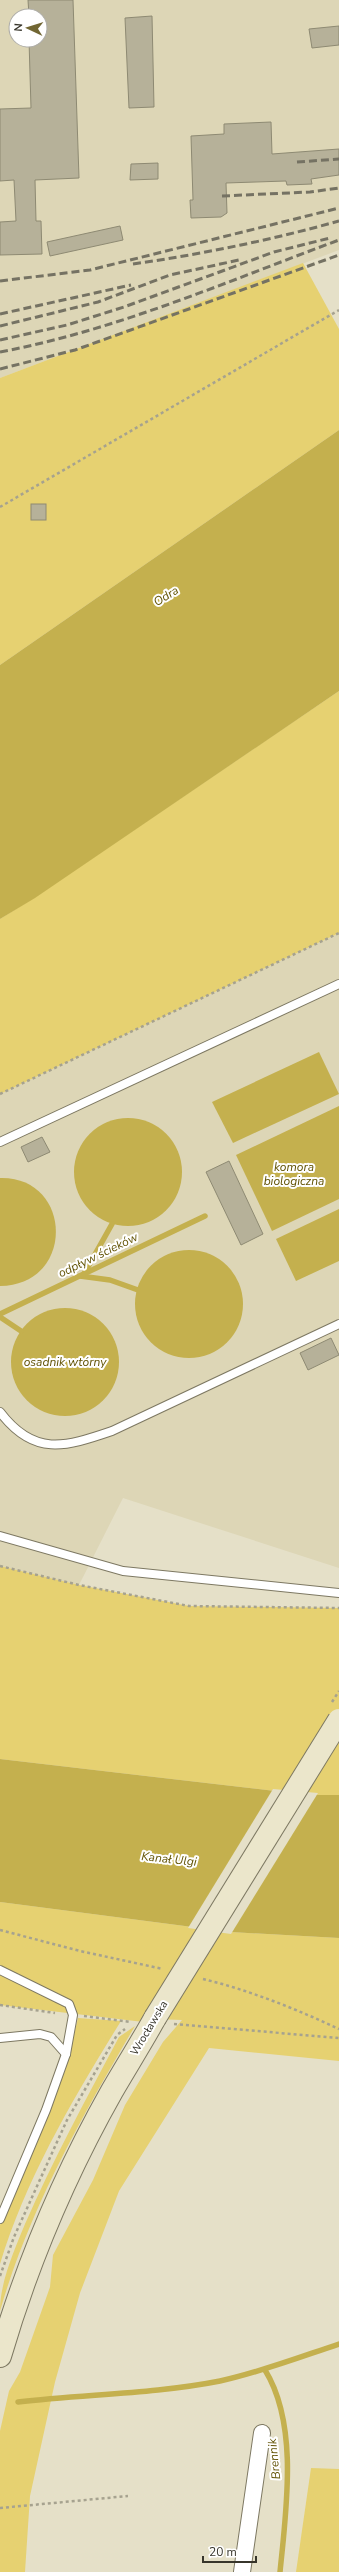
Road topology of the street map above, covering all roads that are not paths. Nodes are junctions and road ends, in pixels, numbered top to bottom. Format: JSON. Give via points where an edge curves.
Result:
{"nodes":[{"id":1,"x":339,"y":984,"type":"edge"},
{"id":2,"x":0,"y":1142,"type":"edge"},
{"id":3,"x":339,"y":1324,"type":"edge"},
{"id":4,"x":0,"y":1412,"type":"edge"},
{"id":5,"x":0,"y":1536,"type":"edge"},
{"id":6,"x":339,"y":1593,"type":"edge"},
{"id":7,"x":339,"y":1720,"type":"edge"},
{"id":8,"x":0,"y":1970,"type":"edge"},
{"id":9,"x":0,"y":2038,"type":"edge"},
{"id":10,"x":66,"y":2054,"type":"junction"},
{"id":11,"x":0,"y":2219,"type":"edge"},
{"id":12,"x":0,"y":2356,"type":"edge"},
{"id":13,"x":262,"y":2433,"type":"dead end"},
{"id":14,"x":242,"y":2572,"type":"edge"}],
"edges":[{"from":1,"to":2,"type":"lane"},
{"from":3,"to":4,"type":"lane","via":[[112,1431],[78,1443],[42,1445],[27,1439]]},
{"from":5,"to":6,"type":"lane","via":[[123,1571]]},
{"from":7,"to":12,"type":"main road","name":"Wrocławska","bridge":true,"via":[[163,2021],[104,2106],[43,2229],[22,2283]]},
{"from":8,"to":10,"type":"lane","via":[[68,2004],[73,2015]]},
{"from":9,"to":10,"type":"lane","via":[[40,2034],[51,2036]]},
{"from":10,"to":11,"type":"lane","via":[[46,2110]]},
{"from":13,"to":14,"type":"street"}]}
